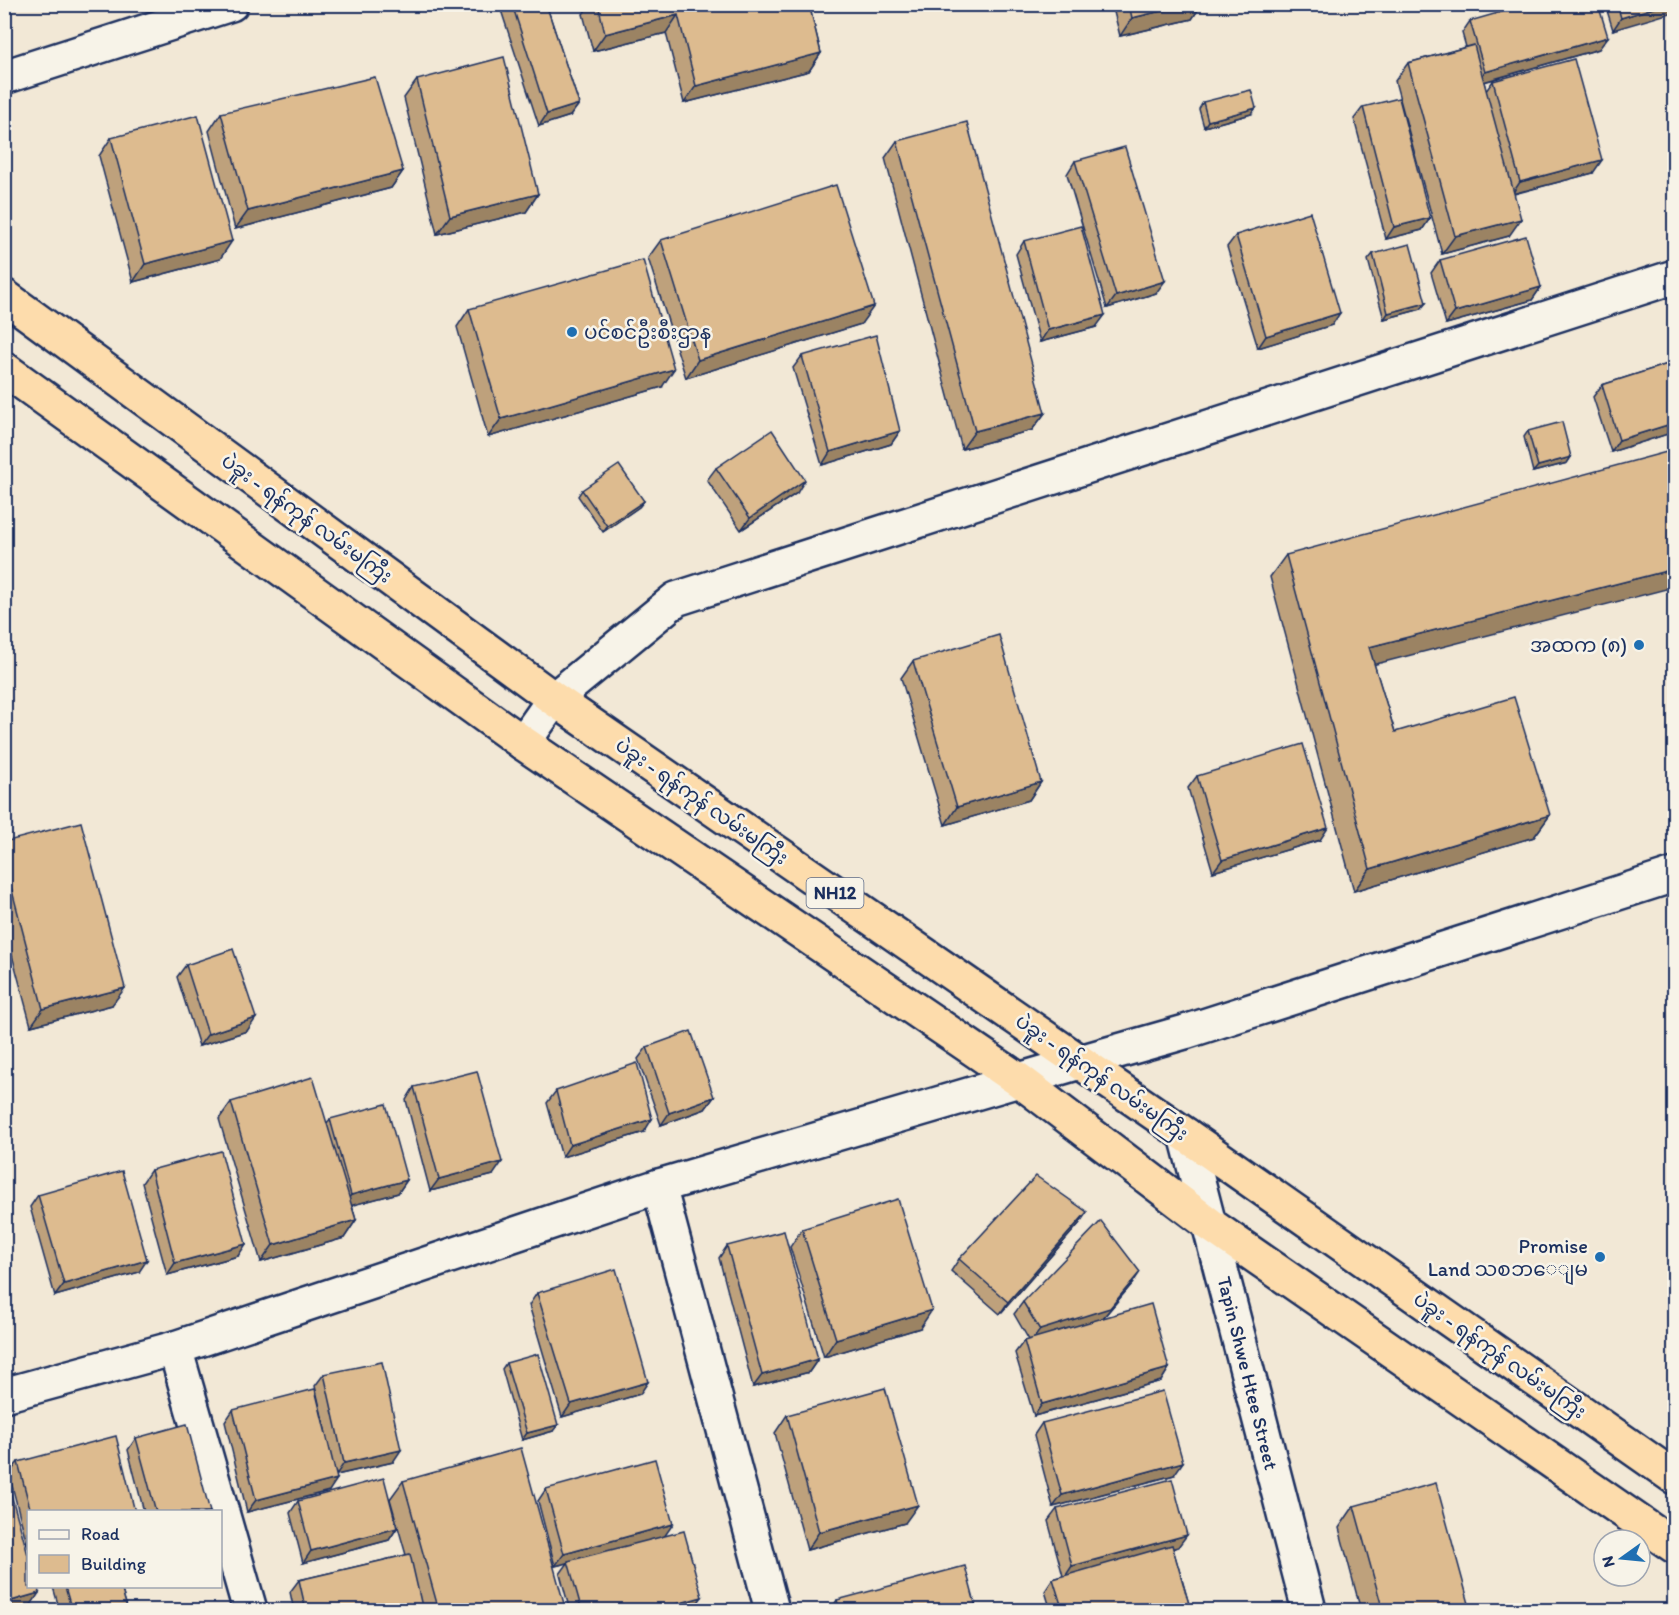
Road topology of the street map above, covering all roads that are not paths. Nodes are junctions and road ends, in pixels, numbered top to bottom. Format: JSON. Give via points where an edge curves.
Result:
{"nodes":[{"id":1,"x":231,"y":4,"type":"edge"},
{"id":2,"x":4,"y":76,"type":"edge"},
{"id":3,"x":1674,"y":277,"type":"edge"},
{"id":4,"x":4,"y":296,"type":"edge"},
{"id":5,"x":4,"y":369,"type":"edge"},
{"id":6,"x":554,"y":699,"type":"junction"},
{"id":7,"x":523,"y":743,"type":"junction"},
{"id":8,"x":1674,"y":875,"type":"edge"},
{"id":9,"x":1080,"y":1062,"type":"junction"},
{"id":10,"x":1019,"y":1080,"type":"junction"},
{"id":11,"x":1186,"y":1135,"type":"junction"},
{"id":12,"x":659,"y":1186,"type":"junction"},
{"id":13,"x":1209,"y":1224,"type":"junction"},
{"id":14,"x":174,"y":1348,"type":"junction"},
{"id":15,"x":4,"y":1395,"type":"edge"},
{"id":16,"x":1674,"y":1477,"type":"edge"},
{"id":17,"x":221,"y":1510,"type":"edge"},
{"id":18,"x":222,"y":1514,"type":"edge"},
{"id":19,"x":1674,"y":1546,"type":"edge"},
{"id":20,"x":250,"y":1611,"type":"edge"},
{"id":21,"x":772,"y":1611,"type":"edge"},
{"id":22,"x":1309,"y":1611,"type":"edge"}],
"edges":[{"from":1,"to":2,"type":"street"},
{"from":3,"to":6,"type":"street","via":[[676,599]]},
{"from":4,"to":6,"type":"highway","name":"ပဲခူး - ရန်ကုန် လမ်းမကြီး","number":"NH12"},
{"from":5,"to":7,"type":"highway","number":"NH12"},
{"from":6,"to":7,"type":"street"},
{"from":6,"to":9,"type":"highway","name":"ပဲခူး - ရန်ကုန် လမ်းမကြီး","number":"NH12"},
{"from":7,"to":10,"type":"highway","number":"NH12"},
{"from":8,"to":9,"type":"street"},
{"from":9,"to":10,"type":"street"},
{"from":9,"to":11,"type":"highway","name":"ပဲခူး - ရန်ကုန် လမ်းမကြီး","number":"NH12"},
{"from":10,"to":12,"type":"street"},
{"from":10,"to":13,"type":"highway","number":"NH12"},
{"from":11,"to":13,"type":"street","name":"Tapin Shwe Htee Street"},
{"from":11,"to":16,"type":"highway","name":"ပဲခူး - ရန်ကုန် လမ်းမကြီး","number":"NH12"},
{"from":12,"to":14,"type":"street"},
{"from":12,"to":21,"type":"street"},
{"from":13,"to":19,"type":"highway","number":"NH12"},
{"from":13,"to":22,"type":"street","name":"Tapin Shwe Htee Street"},
{"from":14,"to":15,"type":"street"},
{"from":14,"to":17,"type":"street"},
{"from":18,"to":20,"type":"street"}]}
